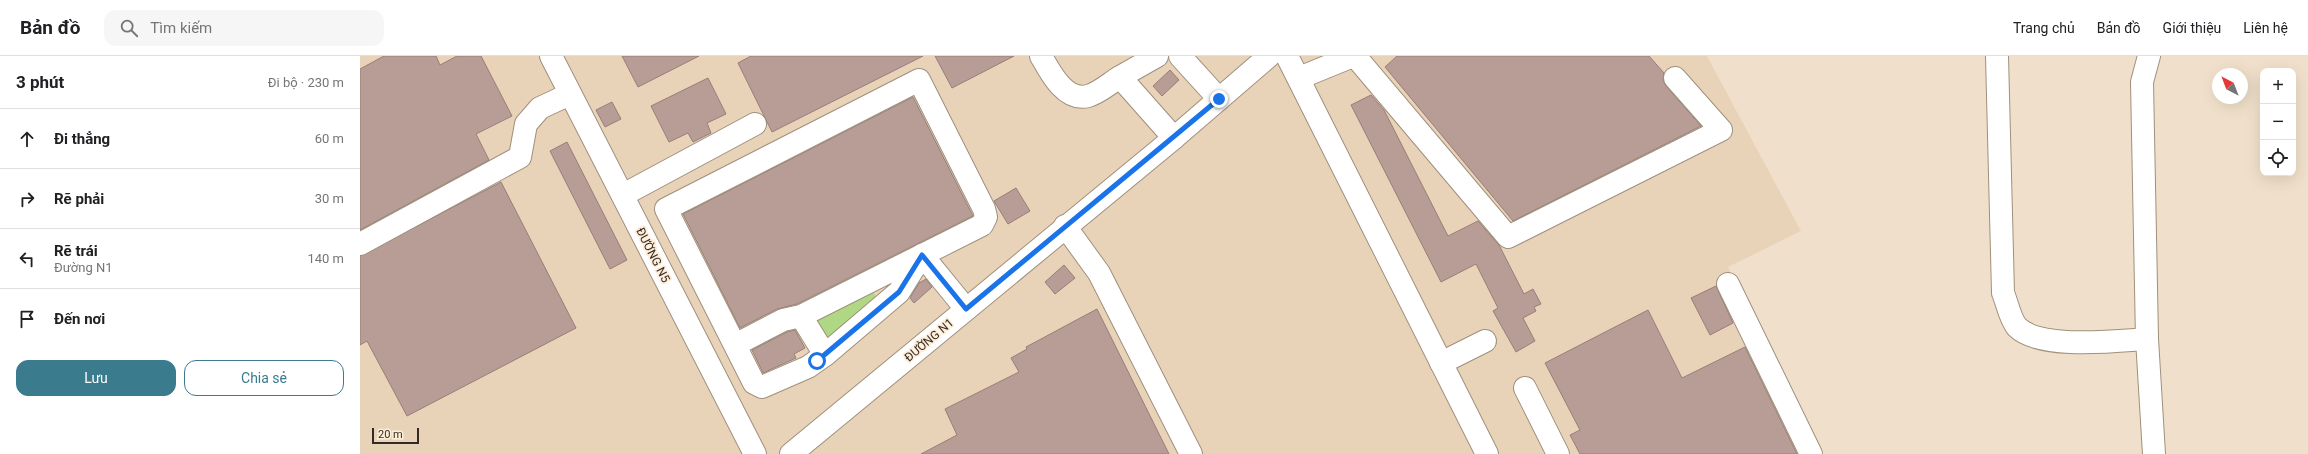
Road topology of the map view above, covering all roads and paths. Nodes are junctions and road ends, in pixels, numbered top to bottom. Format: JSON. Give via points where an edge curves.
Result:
{"nodes":[{"id":1,"x":551,"y":56,"type":"edge"},
{"id":2,"x":1041,"y":56,"type":"edge"},
{"id":3,"x":1157,"y":56,"type":"edge"},
{"id":4,"x":1180,"y":56,"type":"edge"},
{"id":5,"x":1269,"y":56,"type":"edge"},
{"id":6,"x":1288,"y":56,"type":"edge"},
{"id":7,"x":1354,"y":56,"type":"edge"},
{"id":8,"x":1997,"y":56,"type":"edge"},
{"id":9,"x":2149,"y":56,"type":"edge"},
{"id":10,"x":1120,"y":77,"type":"junction"},
{"id":11,"x":1299,"y":78,"type":"junction"},
{"id":12,"x":1675,"y":78,"type":"dead end"},
{"id":13,"x":570,"y":94,"type":"junction"},
{"id":14,"x":1219,"y":99,"type":"junction"},
{"id":15,"x":755,"y":124,"type":"dead end"},
{"id":16,"x":1174,"y":138,"type":"junction"},
{"id":17,"x":623,"y":195,"type":"junction"},
{"id":18,"x":1065,"y":226,"type":"junction"},
{"id":19,"x":360,"y":244,"type":"edge"},
{"id":20,"x":922,"y":255,"type":"junction"},
{"id":21,"x":1728,"y":284,"type":"dead end"},
{"id":22,"x":966,"y":309,"type":"junction"},
{"id":23,"x":801,"y":316,"type":"junction"},
{"id":24,"x":2147,"y":340,"type":"junction"},
{"id":25,"x":1485,"y":341,"type":"dead end"},
{"id":26,"x":735,"y":345,"type":"junction"},
{"id":27,"x":825,"y":355,"type":"junction"},
{"id":28,"x":1441,"y":363,"type":"junction"},
{"id":29,"x":1525,"y":388,"type":"dead end"},
{"id":30,"x":755,"y":454,"type":"edge"},
{"id":31,"x":791,"y":454,"type":"edge"},
{"id":32,"x":1191,"y":454,"type":"edge"},
{"id":33,"x":1487,"y":454,"type":"edge"},
{"id":34,"x":1558,"y":454,"type":"edge"},
{"id":35,"x":1811,"y":454,"type":"edge"},
{"id":36,"x":2154,"y":454,"type":"edge"}],
"edges":[{"from":1,"to":13,"type":"street","name":"ĐƯỜNG N5"},
{"from":2,"to":10,"type":"street","via":[[1056,82],[1082,97]]},
{"from":3,"to":10,"type":"street"},
{"from":4,"to":14,"type":"street"},
{"from":5,"to":14,"type":"street","name":"ĐƯỜNG N1"},
{"from":6,"to":11,"type":"street"},
{"from":7,"to":11,"type":"street"},
{"from":7,"to":12,"type":"street","via":[[1508,237],[1721,130]]},
{"from":8,"to":24,"type":"street","via":[[2003,293],[2017,326],[2034,338],[2085,343]]},
{"from":9,"to":24,"type":"street","via":[[2142,82]]},
{"from":10,"to":16,"type":"street"},
{"from":11,"to":28,"type":"street"},
{"from":13,"to":17,"type":"street","name":"ĐƯỜNG N5"},
{"from":13,"to":19,"type":"street","via":[[540,108],[526,124],[520,157]]},
{"from":14,"to":16,"type":"street","name":"ĐƯỜNG N1"},
{"from":15,"to":17,"type":"street"},
{"from":16,"to":18,"type":"street","name":"ĐƯỜNG N1"},
{"from":17,"to":30,"type":"street","name":"ĐƯỜNG N5"},
{"from":18,"to":22,"type":"street","name":"ĐƯỜNG N1"},
{"from":18,"to":32,"type":"street","via":[[1099,274]]},
{"from":20,"to":22,"type":"street"},
{"from":20,"to":23,"type":"street"},
{"from":20,"to":26,"type":"street","via":[[982,225],[986,217],[919,80],[666,209]]},
{"from":20,"to":27,"type":"street","via":[[899,292]]},
{"from":21,"to":35,"type":"street"},
{"from":22,"to":31,"type":"street","name":"ĐƯỜNG N1"},
{"from":23,"to":26,"type":"street","via":[[783,320]]},
{"from":23,"to":27,"type":"street"},
{"from":24,"to":36,"type":"street"},
{"from":25,"to":28,"type":"street"},
{"from":26,"to":27,"type":"street","via":[[754,383],[762,388]]},
{"from":28,"to":33,"type":"street"},
{"from":29,"to":34,"type":"street"}]}
